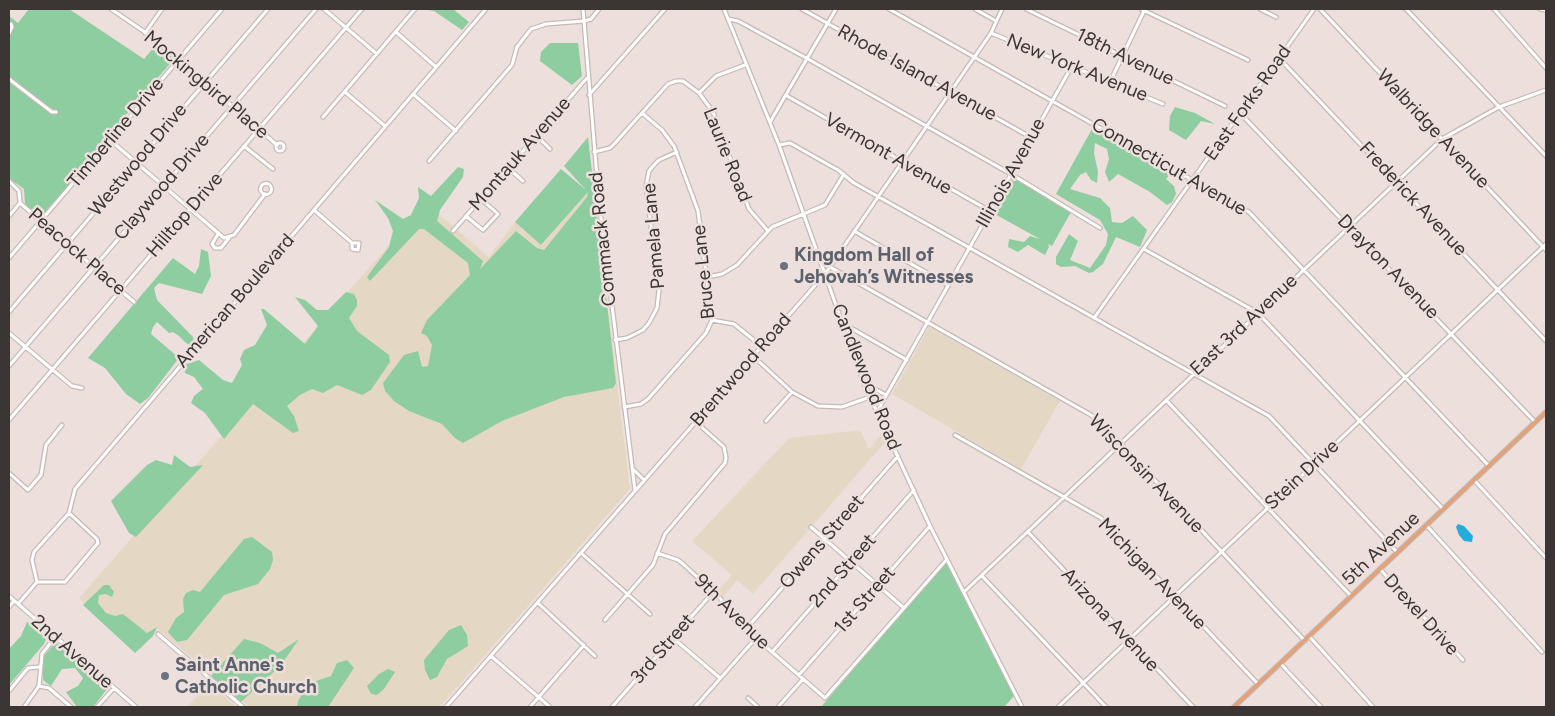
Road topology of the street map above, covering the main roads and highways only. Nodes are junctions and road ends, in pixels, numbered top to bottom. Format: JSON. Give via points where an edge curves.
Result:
{"nodes":[{"id":1,"x":1546,"y":412,"type":"edge"},
{"id":2,"x":1234,"y":707,"type":"edge"}],
"edges":[{"from":1,"to":2,"type":"main road","name":"5th Avenue"}]}
